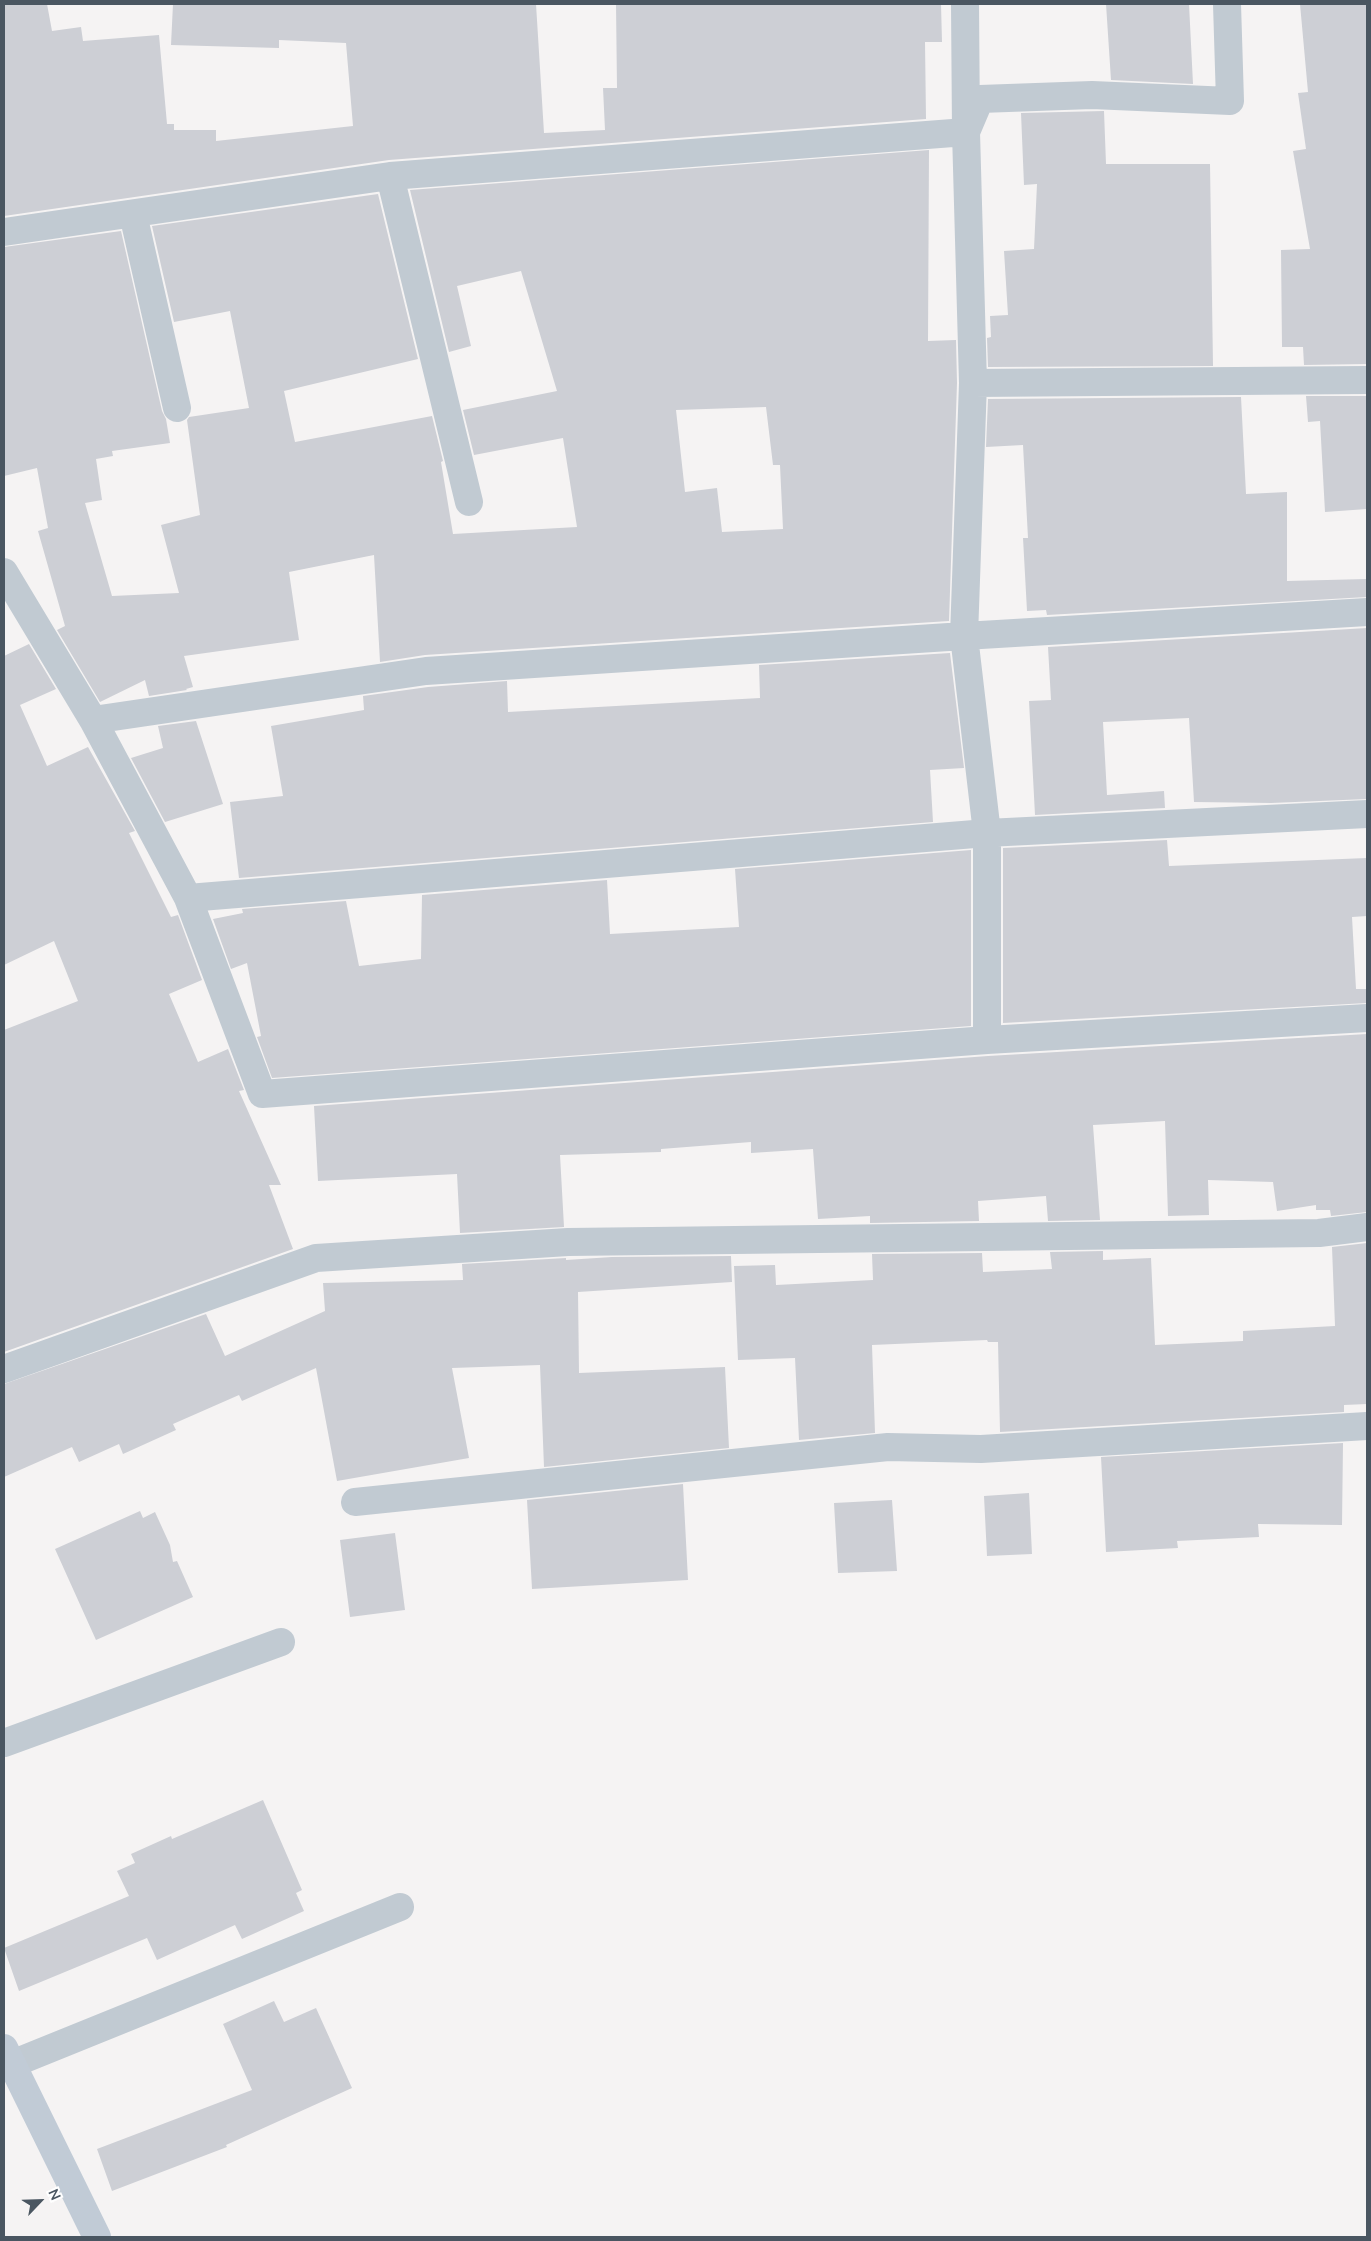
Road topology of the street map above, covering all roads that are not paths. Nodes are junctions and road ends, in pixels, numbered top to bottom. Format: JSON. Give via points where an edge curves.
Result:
{"nodes":[{"id":1,"x":965,"y":4,"type":"edge"},
{"id":2,"x":1227,"y":4,"type":"edge"},
{"id":3,"x":966,"y":132,"type":"junction"},
{"id":4,"x":390,"y":176,"type":"junction"},
{"id":5,"x":133,"y":214,"type":"junction"},
{"id":6,"x":4,"y":232,"type":"edge"},
{"id":7,"x":1367,"y":380,"type":"edge"},
{"id":8,"x":973,"y":383,"type":"junction"},
{"id":9,"x":177,"y":408,"type":"dead end"},
{"id":10,"x":469,"y":502,"type":"dead end"},
{"id":11,"x":4,"y":572,"type":"edge"},
{"id":12,"x":1367,"y":612,"type":"edge"},
{"id":13,"x":964,"y":636,"type":"junction"},
{"id":14,"x":93,"y":720,"type":"junction"},
{"id":15,"x":1367,"y":814,"type":"edge"},
{"id":16,"x":987,"y":833,"type":"junction"},
{"id":17,"x":188,"y":898,"type":"junction"},
{"id":18,"x":1367,"y":1018,"type":"edge"},
{"id":19,"x":987,"y":1040,"type":"junction"},
{"id":20,"x":1367,"y":1227,"type":"edge"},
{"id":21,"x":4,"y":1369,"type":"edge"},
{"id":22,"x":1367,"y":1426,"type":"edge"},
{"id":23,"x":355,"y":1502,"type":"dead end"},
{"id":24,"x":281,"y":1642,"type":"dead end"},
{"id":25,"x":4,"y":1743,"type":"edge"},
{"id":26,"x":400,"y":1907,"type":"dead end"},
{"id":27,"x":8,"y":2056,"type":"edge"},
{"id":28,"x":97,"y":2237,"type":"edge"}],
"edges":[{"from":1,"to":3,"type":"street"},
{"from":2,"to":3,"type":"street","via":[[1230,101],[1092,95],[980,99]]},
{"from":3,"to":4,"type":"street"},
{"from":3,"to":8,"type":"street"},
{"from":4,"to":5,"type":"street"},
{"from":4,"to":10,"type":"street"},
{"from":5,"to":6,"type":"street"},
{"from":5,"to":9,"type":"street"},
{"from":7,"to":8,"type":"street"},
{"from":8,"to":13,"type":"street"},
{"from":11,"to":14,"type":"street"},
{"from":12,"to":13,"type":"street"},
{"from":13,"to":14,"type":"street","via":[[426,671]]},
{"from":13,"to":16,"type":"street"},
{"from":14,"to":17,"type":"street"},
{"from":15,"to":16,"type":"street"},
{"from":16,"to":17,"type":"street"},
{"from":16,"to":19,"type":"street"},
{"from":17,"to":19,"type":"street","via":[[262,1094]]},
{"from":18,"to":19,"type":"street"},
{"from":20,"to":21,"type":"street","via":[[1319,1233],[568,1242],[316,1258]]},
{"from":22,"to":23,"type":"street","via":[[981,1449],[888,1447]]},
{"from":24,"to":25,"type":"street"},
{"from":26,"to":27,"type":"street"},
{"from":27,"to":28,"type":"street"}]}
